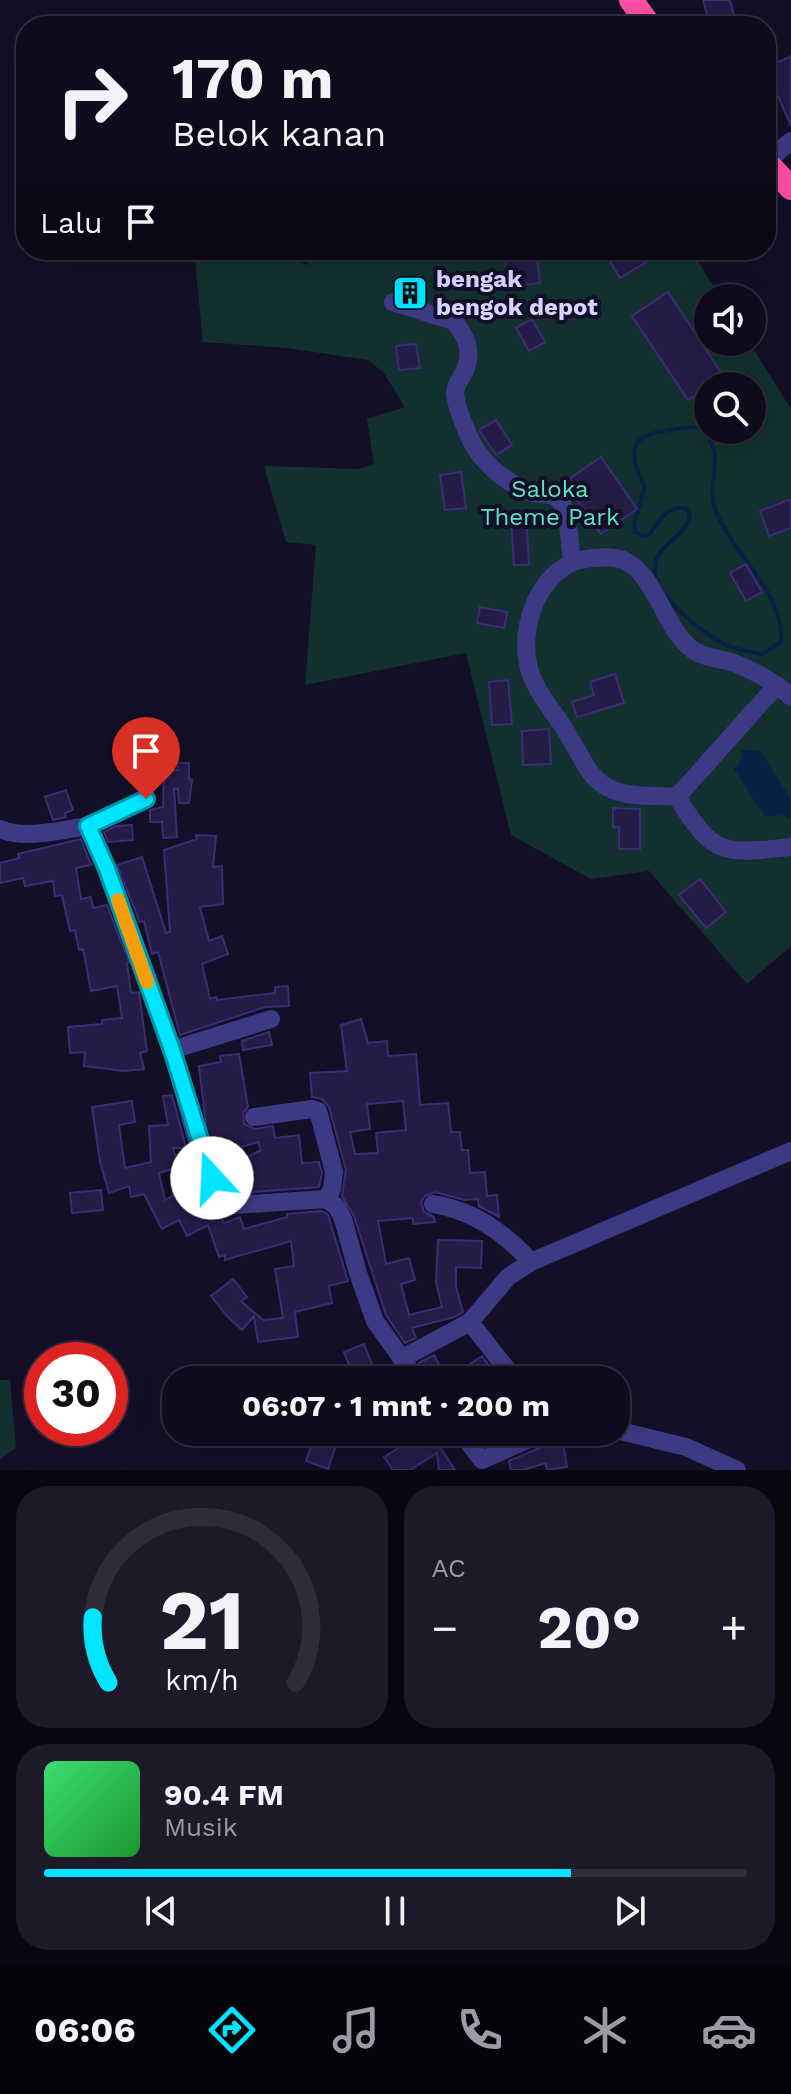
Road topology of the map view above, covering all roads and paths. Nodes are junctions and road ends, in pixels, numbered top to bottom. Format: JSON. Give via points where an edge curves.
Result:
{"nodes":[{"id":1,"x":776,"y":172,"type":"edge"},
{"id":2,"x":791,"y":188,"type":"edge"},
{"id":3,"x":393,"y":302,"type":"dead end"},
{"id":4,"x":572,"y":562,"type":"junction"},
{"id":5,"x":784,"y":691,"type":"edge"},
{"id":6,"x":677,"y":797,"type":"junction"},
{"id":7,"x":146,"y":799,"type":"dead end"},
{"id":8,"x":88,"y":826,"type":"junction"},
{"id":9,"x":0,"y":829,"type":"edge"},
{"id":10,"x":791,"y":847,"type":"edge"},
{"id":11,"x":271,"y":1019,"type":"dead end"},
{"id":12,"x":172,"y":1050,"type":"junction"},
{"id":13,"x":254,"y":1117,"type":"dead end"},
{"id":14,"x":791,"y":1151,"type":"edge"},
{"id":15,"x":326,"y":1199,"type":"junction"},
{"id":16,"x":433,"y":1204,"type":"dead end"},
{"id":17,"x":531,"y":1262,"type":"junction"},
{"id":18,"x":470,"y":1322,"type":"junction"},
{"id":19,"x":401,"y":1359,"type":"junction"},
{"id":20,"x":406,"y":1366,"type":"edge"},
{"id":21,"x":504,"y":1366,"type":"edge"},
{"id":22,"x":630,"y":1433,"type":"edge"},
{"id":23,"x":470,"y":1446,"type":"edge"},
{"id":24,"x":519,"y":1446,"type":"edge"},
{"id":25,"x":484,"y":1465,"type":"edge"},
{"id":26,"x":737,"y":1470,"type":"edge"}],
"edges":[{"from":1,"to":2,"type":"highway"},
{"from":3,"to":4,"type":"street","via":[[458,326],[469,349],[455,395],[476,451],[489,467],[529,493],[550,494],[561,502]]},
{"from":4,"to":5,"type":"street","via":[[609,557],[631,564],[694,650],[732,662]]},
{"from":4,"to":6,"type":"street","via":[[545,585],[527,624],[532,679],[598,782],[612,790]]},
{"from":5,"to":6,"type":"street"},
{"from":6,"to":10,"type":"street","via":[[698,831],[713,844],[727,850]]},
{"from":7,"to":8,"type":"street"},
{"from":8,"to":9,"type":"street","via":[[43,833]]},
{"from":8,"to":12,"type":"street"},
{"from":11,"to":12,"type":"street"},
{"from":12,"to":15,"type":"street","via":[[206,1166],[227,1202],[245,1206]]},
{"from":13,"to":15,"type":"street","via":[[318,1111],[334,1172]]},
{"from":14,"to":17,"type":"street"},
{"from":15,"to":19,"type":"street","via":[[343,1219],[375,1321]]},
{"from":16,"to":17,"type":"street","via":[[467,1211],[514,1243]]},
{"from":17,"to":18,"type":"street","via":[[508,1277]]},
{"from":18,"to":19,"type":"street"},
{"from":18,"to":21,"type":"street"},
{"from":19,"to":20,"type":"street"},
{"from":22,"to":26,"type":"street","via":[[686,1447]]},
{"from":23,"to":25,"type":"street"},
{"from":24,"to":25,"type":"street"}]}
